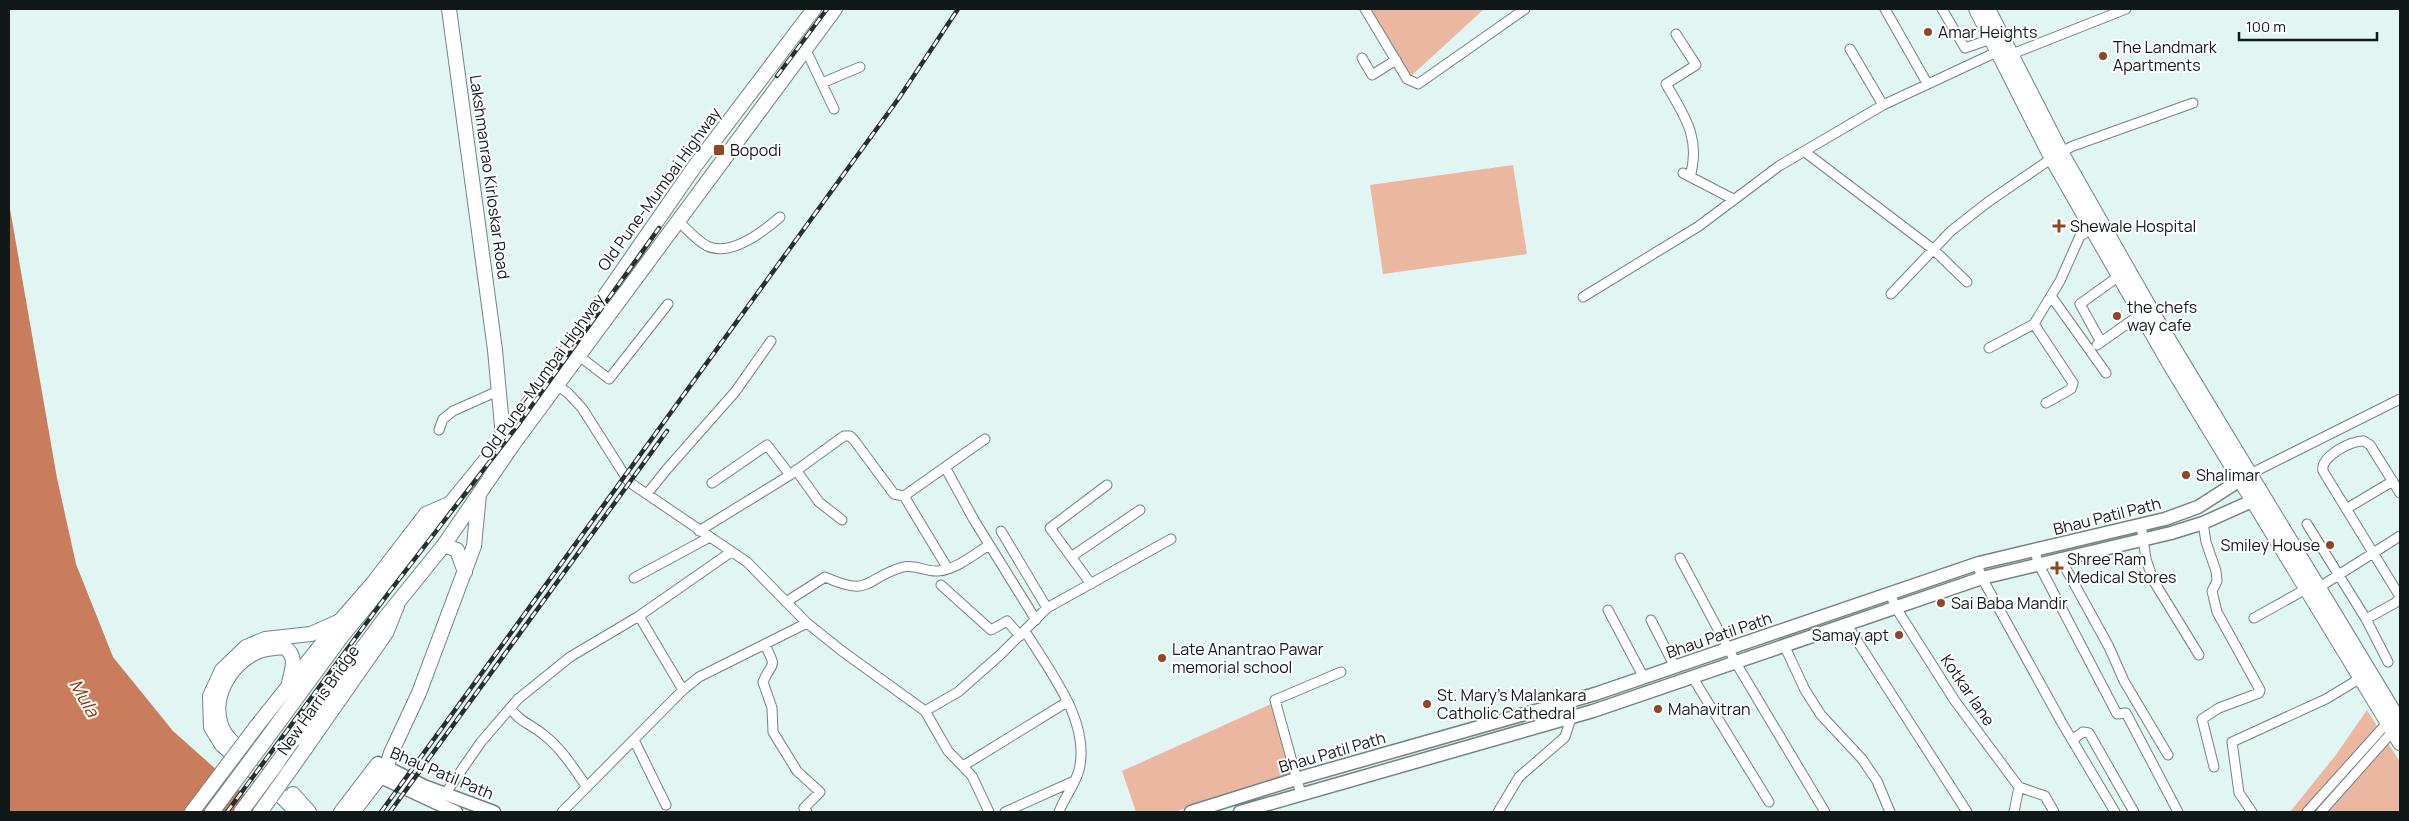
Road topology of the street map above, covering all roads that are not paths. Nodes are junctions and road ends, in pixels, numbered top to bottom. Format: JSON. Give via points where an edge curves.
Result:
{"nodes":[{"id":1,"x":449,"y":9,"type":"edge"},
{"id":2,"x":814,"y":9,"type":"edge"},
{"id":3,"x":835,"y":9,"type":"edge"},
{"id":4,"x":1365,"y":9,"type":"edge"},
{"id":5,"x":1525,"y":9,"type":"edge"},
{"id":6,"x":1885,"y":9,"type":"edge"},
{"id":7,"x":1942,"y":9,"type":"edge"},
{"id":8,"x":1976,"y":9,"type":"edge"},
{"id":9,"x":1988,"y":9,"type":"edge"},
{"id":10,"x":2126,"y":9,"type":"edge"},
{"id":11,"x":1676,"y":34,"type":"dead end"},
{"id":12,"x":1991,"y":39,"type":"junction"},
{"id":13,"x":805,"y":48,"type":"junction"},
{"id":14,"x":1850,"y":49,"type":"dead end"},
{"id":15,"x":2006,"y":51,"type":"junction"},
{"id":16,"x":1362,"y":58,"type":"dead end"},
{"id":17,"x":1396,"y":60,"type":"junction"},
{"id":18,"x":860,"y":67,"type":"dead end"},
{"id":19,"x":822,"y":83,"type":"junction"},
{"id":20,"x":1927,"y":83,"type":"junction"},
{"id":21,"x":2193,"y":103,"type":"dead end"},
{"id":22,"x":1883,"y":105,"type":"junction"},
{"id":23,"x":834,"y":109,"type":"dead end"},
{"id":24,"x":1804,"y":152,"type":"junction"},
{"id":25,"x":2057,"y":155,"type":"junction"},
{"id":26,"x":1733,"y":199,"type":"junction"},
{"id":27,"x":780,"y":217,"type":"dead end"},
{"id":28,"x":677,"y":220,"type":"junction"},
{"id":29,"x":2092,"y":229,"type":"junction"},
{"id":30,"x":1934,"y":250,"type":"junction"},
{"id":31,"x":2119,"y":276,"type":"junction"},
{"id":32,"x":1967,"y":282,"type":"dead end"},
{"id":33,"x":1891,"y":294,"type":"dead end"},
{"id":34,"x":2051,"y":296,"type":"junction"},
{"id":35,"x":1583,"y":297,"type":"dead end"},
{"id":36,"x":668,"y":304,"type":"dead end"},
{"id":37,"x":2141,"y":314,"type":"junction"},
{"id":38,"x":2034,"y":324,"type":"junction"},
{"id":39,"x":771,"y":341,"type":"dead end"},
{"id":40,"x":2101,"y":342,"type":"junction"},
{"id":41,"x":1989,"y":348,"type":"dead end"},
{"id":42,"x":2090,"y":349,"type":"junction"},
{"id":43,"x":579,"y":356,"type":"junction"},
{"id":44,"x":2106,"y":373,"type":"dead end"},
{"id":45,"x":552,"y":382,"type":"junction"},
{"id":46,"x":498,"y":391,"type":"junction"},
{"id":47,"x":2400,"y":399,"type":"edge"},
{"id":48,"x":2046,"y":403,"type":"dead end"},
{"id":49,"x":439,"y":430,"type":"dead end"},
{"id":50,"x":985,"y":440,"type":"dead end"},
{"id":51,"x":507,"y":442,"type":"junction"},
{"id":52,"x":945,"y":467,"type":"junction"},
{"id":53,"x":793,"y":473,"type":"junction"},
{"id":54,"x":2245,"y":477,"type":"junction"},
{"id":55,"x":2393,"y":481,"type":"junction"},
{"id":56,"x":712,"y":483,"type":"dead end"},
{"id":57,"x":1107,"y":485,"type":"dead end"},
{"id":58,"x":479,"y":493,"type":"junction"},
{"id":59,"x":2400,"y":493,"type":"edge"},
{"id":60,"x":647,"y":494,"type":"junction"},
{"id":61,"x":904,"y":496,"type":"junction"},
{"id":62,"x":2259,"y":499,"type":"junction"},
{"id":63,"x":449,"y":504,"type":"junction"},
{"id":64,"x":2346,"y":509,"type":"junction"},
{"id":65,"x":1140,"y":510,"type":"dead end"},
{"id":66,"x":842,"y":520,"type":"dead end"},
{"id":67,"x":2203,"y":523,"type":"junction"},
{"id":68,"x":2307,"y":524,"type":"dead end"},
{"id":69,"x":2141,"y":525,"type":"junction"},
{"id":70,"x":700,"y":531,"type":"junction"},
{"id":71,"x":1001,"y":531,"type":"dead end"},
{"id":72,"x":2400,"y":536,"type":"edge"},
{"id":73,"x":708,"y":538,"type":"junction"},
{"id":74,"x":1171,"y":539,"type":"dead end"},
{"id":75,"x":2144,"y":539,"type":"junction"},
{"id":76,"x":2077,"y":540,"type":"junction"},
{"id":77,"x":444,"y":545,"type":"junction"},
{"id":78,"x":989,"y":545,"type":"junction"},
{"id":79,"x":2035,"y":550,"type":"junction"},
{"id":80,"x":732,"y":552,"type":"junction"},
{"id":81,"x":2080,"y":553,"type":"junction"},
{"id":82,"x":2373,"y":553,"type":"junction"},
{"id":83,"x":1071,"y":557,"type":"junction"},
{"id":84,"x":1680,"y":558,"type":"dead end"},
{"id":85,"x":2060,"y":558,"type":"junction"},
{"id":86,"x":2038,"y":563,"type":"junction"},
{"id":87,"x":1977,"y":564,"type":"junction"},
{"id":88,"x":948,"y":569,"type":"junction"},
{"id":89,"x":465,"y":572,"type":"junction"},
{"id":90,"x":2338,"y":575,"type":"junction"},
{"id":91,"x":634,"y":578,"type":"dead end"},
{"id":92,"x":1982,"y":578,"type":"junction"},
{"id":93,"x":1091,"y":584,"type":"junction"},
{"id":94,"x":941,"y":585,"type":"dead end"},
{"id":95,"x":2312,"y":588,"type":"junction"},
{"id":96,"x":1890,"y":593,"type":"junction"},
{"id":97,"x":786,"y":602,"type":"junction"},
{"id":98,"x":398,"y":604,"type":"junction"},
{"id":99,"x":1048,"y":608,"type":"junction"},
{"id":100,"x":1896,"y":608,"type":"junction"},
{"id":101,"x":1608,"y":610,"type":"dead end"},
{"id":102,"x":639,"y":616,"type":"junction"},
{"id":103,"x":2254,"y":618,"type":"dead end"},
{"id":104,"x":2366,"y":619,"type":"junction"},
{"id":105,"x":1036,"y":620,"type":"junction"},
{"id":106,"x":1651,"y":620,"type":"dead end"},
{"id":107,"x":340,"y":621,"type":"junction"},
{"id":108,"x":807,"y":623,"type":"junction"},
{"id":109,"x":1847,"y":625,"type":"junction"},
{"id":110,"x":1022,"y":634,"type":"junction"},
{"id":111,"x":765,"y":645,"type":"junction"},
{"id":112,"x":1785,"y":647,"type":"junction"},
{"id":113,"x":1728,"y":649,"type":"junction"},
{"id":114,"x":2199,"y":655,"type":"dead end"},
{"id":115,"x":2388,"y":662,"type":"dead end"},
{"id":116,"x":1736,"y":663,"type":"junction"},
{"id":117,"x":1675,"y":667,"type":"junction"},
{"id":118,"x":1341,"y":672,"type":"dead end"},
{"id":119,"x":2364,"y":676,"type":"junction"},
{"id":120,"x":1644,"y":678,"type":"junction"},
{"id":121,"x":1693,"y":678,"type":"junction"},
{"id":122,"x":289,"y":684,"type":"junction"},
{"id":123,"x":683,"y":690,"type":"junction"},
{"id":124,"x":1067,"y":702,"type":"junction"},
{"id":125,"x":1566,"y":702,"type":"junction"},
{"id":126,"x":510,"y":708,"type":"junction"},
{"id":127,"x":925,"y":711,"type":"junction"},
{"id":128,"x":1572,"y":718,"type":"junction"},
{"id":129,"x":2395,"y":730,"type":"edge"},
{"id":130,"x":634,"y":740,"type":"junction"},
{"id":131,"x":2072,"y":740,"type":"junction"},
{"id":132,"x":2168,"y":755,"type":"dead end"},
{"id":133,"x":963,"y":766,"type":"junction"},
{"id":134,"x":2214,"y":768,"type":"dead end"},
{"id":135,"x":378,"y":770,"type":"junction"},
{"id":136,"x":1296,"y":779,"type":"junction"},
{"id":137,"x":1074,"y":780,"type":"junction"},
{"id":138,"x":2019,"y":787,"type":"junction"},
{"id":139,"x":587,"y":788,"type":"junction"},
{"id":140,"x":445,"y":794,"type":"junction"},
{"id":141,"x":1301,"y":794,"type":"junction"},
{"id":142,"x":1769,"y":802,"type":"dead end"},
{"id":143,"x":666,"y":805,"type":"dead end"},
{"id":144,"x":192,"y":812,"type":"edge"},
{"id":145,"x":212,"y":812,"type":"edge"},
{"id":146,"x":241,"y":812,"type":"edge"},
{"id":147,"x":260,"y":812,"type":"edge"},
{"id":148,"x":297,"y":812,"type":"edge"},
{"id":149,"x":309,"y":812,"type":"edge"},
{"id":150,"x":342,"y":812,"type":"edge"},
{"id":151,"x":353,"y":812,"type":"edge"},
{"id":152,"x":456,"y":812,"type":"edge"},
{"id":153,"x":494,"y":812,"type":"edge"},
{"id":154,"x":562,"y":812,"type":"edge"},
{"id":155,"x":807,"y":812,"type":"edge"},
{"id":156,"x":989,"y":812,"type":"edge"},
{"id":157,"x":1005,"y":812,"type":"edge"},
{"id":158,"x":1059,"y":812,"type":"edge"},
{"id":159,"x":1191,"y":812,"type":"edge"},
{"id":160,"x":1240,"y":812,"type":"edge"},
{"id":161,"x":1498,"y":812,"type":"edge"},
{"id":162,"x":1825,"y":812,"type":"edge"},
{"id":163,"x":1890,"y":812,"type":"edge"},
{"id":164,"x":1966,"y":812,"type":"edge"},
{"id":165,"x":2014,"y":812,"type":"edge"},
{"id":166,"x":2054,"y":812,"type":"edge"},
{"id":167,"x":2115,"y":812,"type":"edge"},
{"id":168,"x":2134,"y":812,"type":"edge"},
{"id":169,"x":2178,"y":812,"type":"edge"},
{"id":170,"x":2252,"y":812,"type":"edge"},
{"id":171,"x":2307,"y":812,"type":"edge"},
{"id":172,"x":2322,"y":812,"type":"edge"}],
"edges":[{"from":1,"to":46,"type":"main road","name":"Lakshmanrao Kirloskar Road"},
{"from":2,"to":45,"type":"main road","name":"Old Pune-Mumbai Highway","via":[[689,174]]},
{"from":3,"to":13,"type":"main road","name":"Old Pune–Mumbai Highway"},
{"from":4,"to":17,"type":"street"},
{"from":5,"to":17,"type":"street","via":[[1422,83],[1410,83]]},
{"from":6,"to":20,"type":"street"},
{"from":7,"to":12,"type":"street","via":[[1965,48]]},
{"from":8,"to":12,"type":"main road"},
{"from":9,"to":15,"type":"main road"},
{"from":10,"to":15,"type":"street"},
{"from":11,"to":26,"type":"street","via":[[1696,65],[1666,84],[1694,140],[1695,161],[1686,175]]},
{"from":12,"to":15,"type":"main road"},
{"from":13,"to":19,"type":"street"},
{"from":13,"to":28,"type":"main road","name":"Old Pune–Mumbai Highway"},
{"from":14,"to":22,"type":"street"},
{"from":15,"to":20,"type":"street"},
{"from":15,"to":25,"type":"main road"},
{"from":16,"to":17,"type":"street","via":[[1372,75]]},
{"from":18,"to":19,"type":"street"},
{"from":19,"to":23,"type":"street"},
{"from":20,"to":22,"type":"street"},
{"from":21,"to":25,"type":"street","via":[[2073,146]]},
{"from":22,"to":24,"type":"street"},
{"from":24,"to":26,"type":"street"},
{"from":24,"to":30,"type":"street"},
{"from":25,"to":29,"type":"main road"},
{"from":25,"to":30,"type":"street","via":[[1988,202],[1951,231]]},
{"from":25,"to":54,"type":"main road","via":[[2155,317]]},
{"from":26,"to":35,"type":"street","via":[[1699,226]]},
{"from":27,"to":28,"type":"street","via":[[749,240],[717,248],[708,246]]},
{"from":28,"to":43,"type":"main road","name":"Old Pune–Mumbai Highway"},
{"from":29,"to":31,"type":"main road"},
{"from":29,"to":34,"type":"street","via":[[2080,236]]},
{"from":30,"to":32,"type":"street"},
{"from":30,"to":33,"type":"street"},
{"from":31,"to":37,"type":"main road"},
{"from":31,"to":40,"type":"street","via":[[2080,304]]},
{"from":34,"to":38,"type":"street"},
{"from":34,"to":42,"type":"street"},
{"from":36,"to":43,"type":"street","via":[[609,379]]},
{"from":37,"to":40,"type":"street"},
{"from":37,"to":54,"type":"main road"},
{"from":38,"to":41,"type":"street"},
{"from":38,"to":48,"type":"street","via":[[2074,383],[2071,389]]},
{"from":39,"to":60,"type":"street","via":[[735,392]]},
{"from":40,"to":42,"type":"street"},
{"from":42,"to":44,"type":"street"},
{"from":43,"to":45,"type":"main road","name":"Old Pune–Mumbai Highway"},
{"from":45,"to":51,"type":"main road","name":"Old Pune–Mumbai Highway"},
{"from":45,"to":60,"type":"street","via":[[582,408],[624,476]]},
{"from":46,"to":49,"type":"street","via":[[454,410],[443,419]]},
{"from":46,"to":51,"type":"main road","name":"Lakshmanrao Kirloskar Road"},
{"from":47,"to":54,"type":"street"},
{"from":50,"to":52,"type":"street"},
{"from":51,"to":58,"type":"main road","name":"Old Pune–Mumbai Highway"},
{"from":51,"to":63,"type":"main road","name":"Old Pune–Mumbai Highway"},
{"from":52,"to":61,"type":"street"},
{"from":52,"to":78,"type":"street"},
{"from":53,"to":56,"type":"street","via":[[767,445]]},
{"from":53,"to":61,"type":"street","via":[[847,435],[894,494]]},
{"from":53,"to":66,"type":"street","via":[[819,502]]},
{"from":53,"to":70,"type":"street"},
{"from":54,"to":62,"type":"main road"},
{"from":54,"to":69,"type":"main road","name":"Bhau Patil Path","via":[[2198,507]]},
{"from":55,"to":59,"type":"street"},
{"from":55,"to":64,"type":"street"},
{"from":55,"to":64,"type":"street","via":[[2370,445],[2364,441],[2356,441],[2327,457],[2322,464],[2323,471]]},
{"from":57,"to":83,"type":"street","via":[[1050,528]]},
{"from":58,"to":77,"type":"main road","name":"Old Pune–Mumbai Highway"},
{"from":58,"to":89,"type":"main road","via":[[474,546]]},
{"from":60,"to":70,"type":"street"},
{"from":61,"to":88,"type":"street"},
{"from":62,"to":67,"type":"main road","name":"Bhau Patil Path"},
{"from":62,"to":95,"type":"main road"},
{"from":63,"to":107,"type":"main road","name":"New Harris Bridge","via":[[426,514]]},
{"from":63,"to":145,"type":"main road","name":"Old Pune–Mumbai Highway","bridge":true,"via":[[342,636]]},
{"from":64,"to":82,"type":"street"},
{"from":65,"to":83,"type":"street"},
{"from":67,"to":75,"type":"main road","name":"Bhau Patil Path"},
{"from":67,"to":134,"type":"street","via":[[2216,571],[2217,581],[2212,591],[2217,612],[2260,690],[2202,719]]},
{"from":68,"to":90,"type":"street"},
{"from":69,"to":75,"type":"street"},
{"from":69,"to":76,"type":"main road","name":"Bhau Patil Path"},
{"from":70,"to":73,"type":"street"},
{"from":71,"to":99,"type":"street"},
{"from":72,"to":82,"type":"street"},
{"from":73,"to":80,"type":"street"},
{"from":73,"to":91,"type":"street"},
{"from":74,"to":93,"type":"street"},
{"from":75,"to":81,"type":"main road","name":"Bhau Patil Path"},
{"from":75,"to":114,"type":"street","via":[[2153,580]]},
{"from":76,"to":79,"type":"main road","name":"Bhau Patil Path"},
{"from":76,"to":81,"type":"main road"},
{"from":77,"to":89,"type":"main road","via":[[457,550]]},
{"from":77,"to":98,"type":"main road","name":"Old Pune–Mumbai Highway"},
{"from":78,"to":88,"type":"street"},
{"from":78,"to":105,"type":"street"},
{"from":79,"to":86,"type":"street"},
{"from":79,"to":87,"type":"main road","name":"Bhau Patil Path"},
{"from":80,"to":97,"type":"street","via":[[747,562]]},
{"from":80,"to":102,"type":"street"},
{"from":81,"to":85,"type":"main road","name":"Bhau Patil Path"},
{"from":82,"to":90,"type":"street"},
{"from":82,"to":104,"type":"street","via":[[2399,597],[2395,603]]},
{"from":83,"to":93,"type":"street"},
{"from":84,"to":113,"type":"street"},
{"from":85,"to":86,"type":"main road","name":"Bhau Patil Path"},
{"from":85,"to":132,"type":"street","via":[[2124,681]]},
{"from":86,"to":92,"type":"main road","name":"Bhau Patil Path"},
{"from":86,"to":169,"type":"street","via":[[2117,714],[2126,714]]},
{"from":87,"to":92,"type":"street"},
{"from":87,"to":96,"type":"main road","name":"Bhau Patil Path"},
{"from":88,"to":97,"type":"street","via":[[938,571],[906,566],[864,587],[844,586],[825,577]]},
{"from":89,"to":135,"type":"main road","via":[[418,693],[391,753]]},
{"from":90,"to":95,"type":"street"},
{"from":90,"to":104,"type":"street"},
{"from":92,"to":100,"type":"main road","name":"Bhau Patil Path"},
{"from":92,"to":131,"type":"street"},
{"from":93,"to":99,"type":"street"},
{"from":94,"to":110,"type":"street","via":[[991,630],[1007,621]]},
{"from":95,"to":103,"type":"street"},
{"from":95,"to":119,"type":"main road"},
{"from":96,"to":100,"type":"street","name":"Kotkar lane"},
{"from":96,"to":113,"type":"main road","name":"Bhau Patil Path"},
{"from":97,"to":108,"type":"street"},
{"from":98,"to":146,"type":"main road","name":"Old Pune–Mumbai Highway","bridge":true},
{"from":98,"to":147,"type":"main road","name":"New Harris Bridge","bridge":true,"via":[[386,633]]},
{"from":99,"to":105,"type":"street"},
{"from":100,"to":109,"type":"main road","name":"Bhau Patil Path"},
{"from":100,"to":138,"type":"street","name":"Kotkar lane","via":[[1955,701]]},
{"from":101,"to":120,"type":"street"},
{"from":102,"to":123,"type":"street"},
{"from":102,"to":126,"type":"street","via":[[570,657]]},
{"from":104,"to":115,"type":"street"},
{"from":105,"to":110,"type":"street"},
{"from":106,"to":117,"type":"street"},
{"from":107,"to":122,"type":"main road","name":"New Harris Bridge"},
{"from":107,"to":148,"type":"main road","via":[[311,634],[266,639],[246,647],[222,670],[210,696],[211,727],[222,745]]},
{"from":108,"to":111,"type":"street"},
{"from":108,"to":127,"type":"street"},
{"from":109,"to":112,"type":"main road","name":"Bhau Patil Path"},
{"from":109,"to":164,"type":"street"},
{"from":110,"to":124,"type":"street"},
{"from":110,"to":127,"type":"street","via":[[958,692]]},
{"from":111,"to":123,"type":"street","via":[[698,677]]},
{"from":111,"to":155,"type":"street","via":[[773,661],[764,682],[772,708],[773,732],[797,771],[820,792],[804,808]]},
{"from":112,"to":116,"type":"main road","name":"Bhau Patil Path"},
{"from":112,"to":163,"type":"street","via":[[1805,690],[1821,715],[1872,773]]},
{"from":113,"to":116,"type":"street"},
{"from":113,"to":117,"type":"main road","name":"Bhau Patil Path"},
{"from":116,"to":121,"type":"main road","name":"Bhau Patil Path"},
{"from":116,"to":162,"type":"street"},
{"from":117,"to":120,"type":"main road","name":"Bhau Patil Path"},
{"from":118,"to":136,"type":"street","via":[[1275,700]]},
{"from":119,"to":129,"type":"main road"},
{"from":119,"to":170,"type":"street","via":[[2326,699],[2232,742],[2239,793]]},
{"from":120,"to":125,"type":"main road","name":"Bhau Patil Path"},
{"from":121,"to":128,"type":"main road","name":"Bhau Patil Path"},
{"from":121,"to":142,"type":"street"},
{"from":122,"to":144,"type":"main road","name":"New Harris Bridge","bridge":true},
{"from":122,"to":149,"type":"main road","via":[[294,659],[291,651],[284,647],[257,652],[236,668],[224,684],[219,704],[220,724],[234,744],[277,779]]},
{"from":123,"to":130,"type":"street"},
{"from":124,"to":133,"type":"street"},
{"from":124,"to":137,"type":"street","via":[[1079,732],[1082,750]]},
{"from":125,"to":128,"type":"street"},
{"from":125,"to":136,"type":"main road","name":"Bhau Patil Path"},
{"from":126,"to":139,"type":"street","via":[[516,717],[558,748]]},
{"from":126,"to":140,"type":"street","via":[[481,742]]},
{"from":127,"to":133,"type":"street","via":[[948,751]]},
{"from":128,"to":141,"type":"main road","name":"Bhau Patil Path"},
{"from":128,"to":161,"type":"street","via":[[1565,737],[1519,777]]},
{"from":129,"to":171,"type":"street","via":[[2355,760]]},
{"from":129,"to":172,"type":"street"},
{"from":130,"to":139,"type":"street"},
{"from":130,"to":143,"type":"street"},
{"from":131,"to":167,"type":"street"},
{"from":131,"to":168,"type":"street","via":[[2083,732],[2089,733]]},
{"from":133,"to":156,"type":"street","via":[[972,776]]},
{"from":135,"to":140,"type":"main road","name":"Bhau Patil Path"},
{"from":135,"to":150,"type":"main road"},
{"from":135,"to":151,"type":"main road"},
{"from":135,"to":152,"type":"main road","name":"Bhau Patil Path"},
{"from":136,"to":141,"type":"street"},
{"from":136,"to":159,"type":"main road","name":"Bhau Patil Path"},
{"from":137,"to":157,"type":"street"},
{"from":137,"to":158,"type":"street"},
{"from":138,"to":165,"type":"street"},
{"from":138,"to":166,"type":"street","via":[[2045,796]]},
{"from":139,"to":154,"type":"street"},
{"from":140,"to":153,"type":"main road","name":"Bhau Patil Path"},
{"from":141,"to":160,"type":"main road","name":"Bhau Patil Path"}]}
